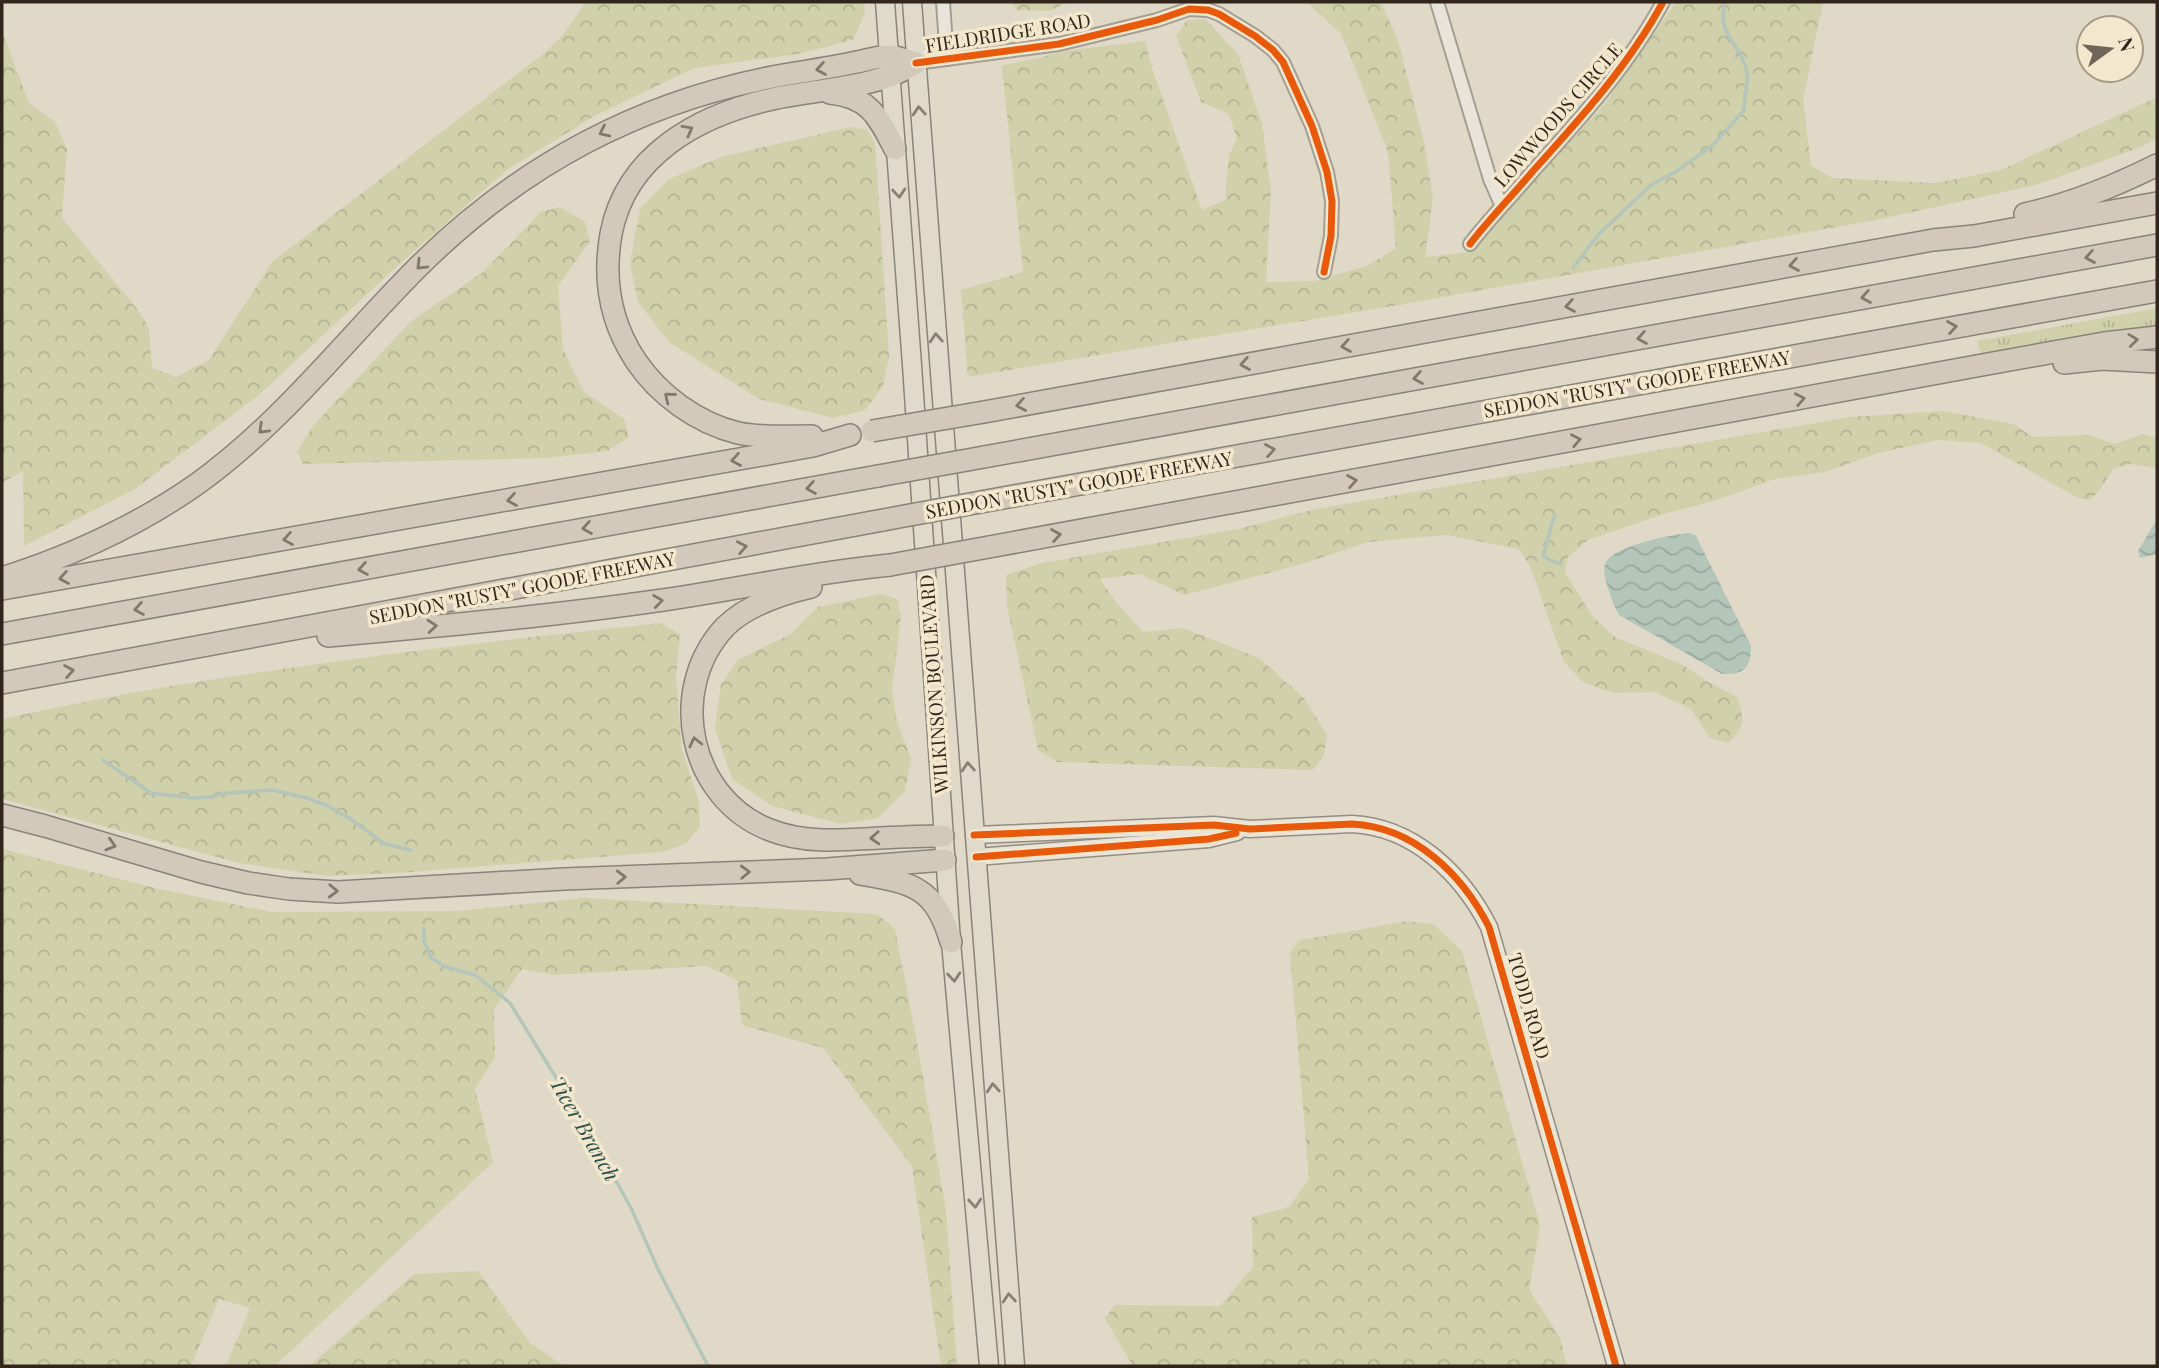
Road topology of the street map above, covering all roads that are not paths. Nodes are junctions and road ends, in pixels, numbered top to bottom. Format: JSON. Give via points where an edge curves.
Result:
{"nodes":[{"id":1,"x":885,"y":2,"type":"edge"},
{"id":2,"x":912,"y":2,"type":"edge"},
{"id":3,"x":943,"y":2,"type":"edge"},
{"id":4,"x":1437,"y":2,"type":"edge"},
{"id":5,"x":1663,"y":2,"type":"edge"},
{"id":6,"x":947,"y":59,"type":"junction"},
{"id":7,"x":916,"y":63,"type":"junction"},
{"id":8,"x":889,"y":66,"type":"junction"},
{"id":9,"x":814,"y":92,"type":"junction"},
{"id":10,"x":895,"y":149,"type":"junction"},
{"id":11,"x":2157,"y":165,"type":"edge"},
{"id":12,"x":2157,"y":203,"type":"edge"},
{"id":13,"x":1501,"y":204,"type":"junction"},
{"id":14,"x":1933,"y":240,"type":"junction"},
{"id":15,"x":1470,"y":244,"type":"dead end"},
{"id":16,"x":2157,"y":245,"type":"edge"},
{"id":17,"x":1324,"y":272,"type":"dead end"},
{"id":18,"x":2157,"y":290,"type":"edge"},
{"id":19,"x":2157,"y":337,"type":"edge"},
{"id":20,"x":2157,"y":362,"type":"edge"},
{"id":21,"x":1993,"y":363,"type":"junction"},
{"id":22,"x":850,"y":435,"type":"junction"},
{"id":23,"x":890,"y":565,"type":"junction"},
{"id":24,"x":2,"y":578,"type":"edge"},
{"id":25,"x":2,"y":589,"type":"edge"},
{"id":26,"x":2,"y":634,"type":"edge"},
{"id":27,"x":194,"y":649,"type":"junction"},
{"id":28,"x":2,"y":683,"type":"edge"},
{"id":29,"x":2,"y":815,"type":"edge"},
{"id":30,"x":1250,"y":829,"type":"junction"},
{"id":31,"x":974,"y":835,"type":"junction"},
{"id":32,"x":943,"y":836,"type":"junction"},
{"id":33,"x":976,"y":857,"type":"junction"},
{"id":34,"x":945,"y":860,"type":"junction"},
{"id":35,"x":827,"y":869,"type":"junction"},
{"id":36,"x":951,"y":943,"type":"junction"},
{"id":37,"x":989,"y":1366,"type":"edge"},
{"id":38,"x":1015,"y":1366,"type":"edge"},
{"id":39,"x":1616,"y":1366,"type":"edge"}],
"edges":[{"from":1,"to":8,"type":"main road","name":"WILKINSON BOULEVARD"},
{"from":2,"to":7,"type":"main road","name":"WILKINSON BOULEVARD"},
{"from":3,"to":6,"type":"street"},
{"from":4,"to":13,"type":"street"},
{"from":5,"to":13,"type":"street","name":"LOWWOODS CIRCLE","via":[[1619,72]]},
{"from":6,"to":7,"type":"street","name":"FIELDRIDGE ROAD"},
{"from":6,"to":17,"type":"street","name":"FIELDRIDGE ROAD","via":[[1059,44],[1189,9],[1219,14],[1255,36],[1283,62],[1312,127],[1332,201]]},
{"from":7,"to":8,"type":"highway"},
{"from":31,"to":7,"type":"main road","name":"WILKINSON BOULEVARD","one_way":true},
{"from":8,"to":9,"type":"highway"},
{"from":8,"to":10,"type":"main road","name":"WILKINSON BOULEVARD"},
{"from":8,"to":24,"type":"highway","one_way":true,"via":[[771,78],[698,95],[582,143],[512,187],[457,230],[286,406],[198,483],[101,540]]},
{"from":9,"to":10,"type":"highway","via":[[856,98],[869,107]]},
{"from":22,"to":9,"type":"highway","one_way":true,"via":[[737,433],[689,412],[653,383],[626,345],[612,311],[607,277],[616,214],[650,158],[678,136],[731,110]]},
{"from":10,"to":32,"type":"main road","name":"WILKINSON BOULEVARD","one_way":true},
{"from":11,"to":14,"type":"highway","via":[[2070,202]]},
{"from":12,"to":14,"type":"highway"},
{"from":13,"to":15,"type":"street","name":"LOWWOODS CIRCLE"},
{"from":14,"to":22,"type":"highway","one_way":true,"bridge":true},
{"from":16,"to":26,"type":"highway","one_way":true,"bridge":true},
{"from":27,"to":18,"type":"highway","name":"SEDDON \"RUSTY\" GOODE FREEWAY","one_way":true,"bridge":true},
{"from":21,"to":19,"type":"highway","one_way":true},
{"from":20,"to":21,"type":"highway","via":[[2102,359],[2004,367]]},
{"from":23,"to":21,"type":"highway","one_way":true,"bridge":true},
{"from":22,"to":25,"type":"highway","one_way":true,"via":[[813,446]]},
{"from":27,"to":23,"type":"highway","one_way":true,"via":[[515,619]]},
{"from":32,"to":23,"type":"highway","one_way":true,"via":[[820,840],[770,830],[728,803],[704,770],[693,739],[694,686],[701,664],[725,628],[772,599]]},
{"from":28,"to":27,"type":"highway","name":"SEDDON \"RUSTY\" GOODE FREEWAY","one_way":true},
{"from":29,"to":35,"type":"highway","one_way":true,"via":[[201,872],[289,890],[363,891]]},
{"from":30,"to":31,"type":"street","name":"TODD ROAD","via":[[1214,825]]},
{"from":30,"to":33,"type":"street","name":"TODD ROAD","via":[[1209,839]]},
{"from":30,"to":39,"type":"street","name":"TODD ROAD","via":[[1339,824],[1381,827],[1432,855],[1472,897],[1495,943]]},
{"from":31,"to":32,"type":"main road"},
{"from":31,"to":33,"type":"main road","name":"WILKINSON BOULEVARD"},
{"from":32,"to":34,"type":"main road","name":"WILKINSON BOULEVARD"},
{"from":33,"to":34,"type":"main road"},
{"from":38,"to":33,"type":"main road","name":"WILKINSON BOULEVARD","one_way":true},
{"from":34,"to":35,"type":"highway"},
{"from":34,"to":36,"type":"main road","name":"WILKINSON BOULEVARD"},
{"from":35,"to":36,"type":"highway","via":[[888,879],[925,894],[936,904]]},
{"from":36,"to":37,"type":"main road","name":"WILKINSON BOULEVARD","one_way":true}]}
